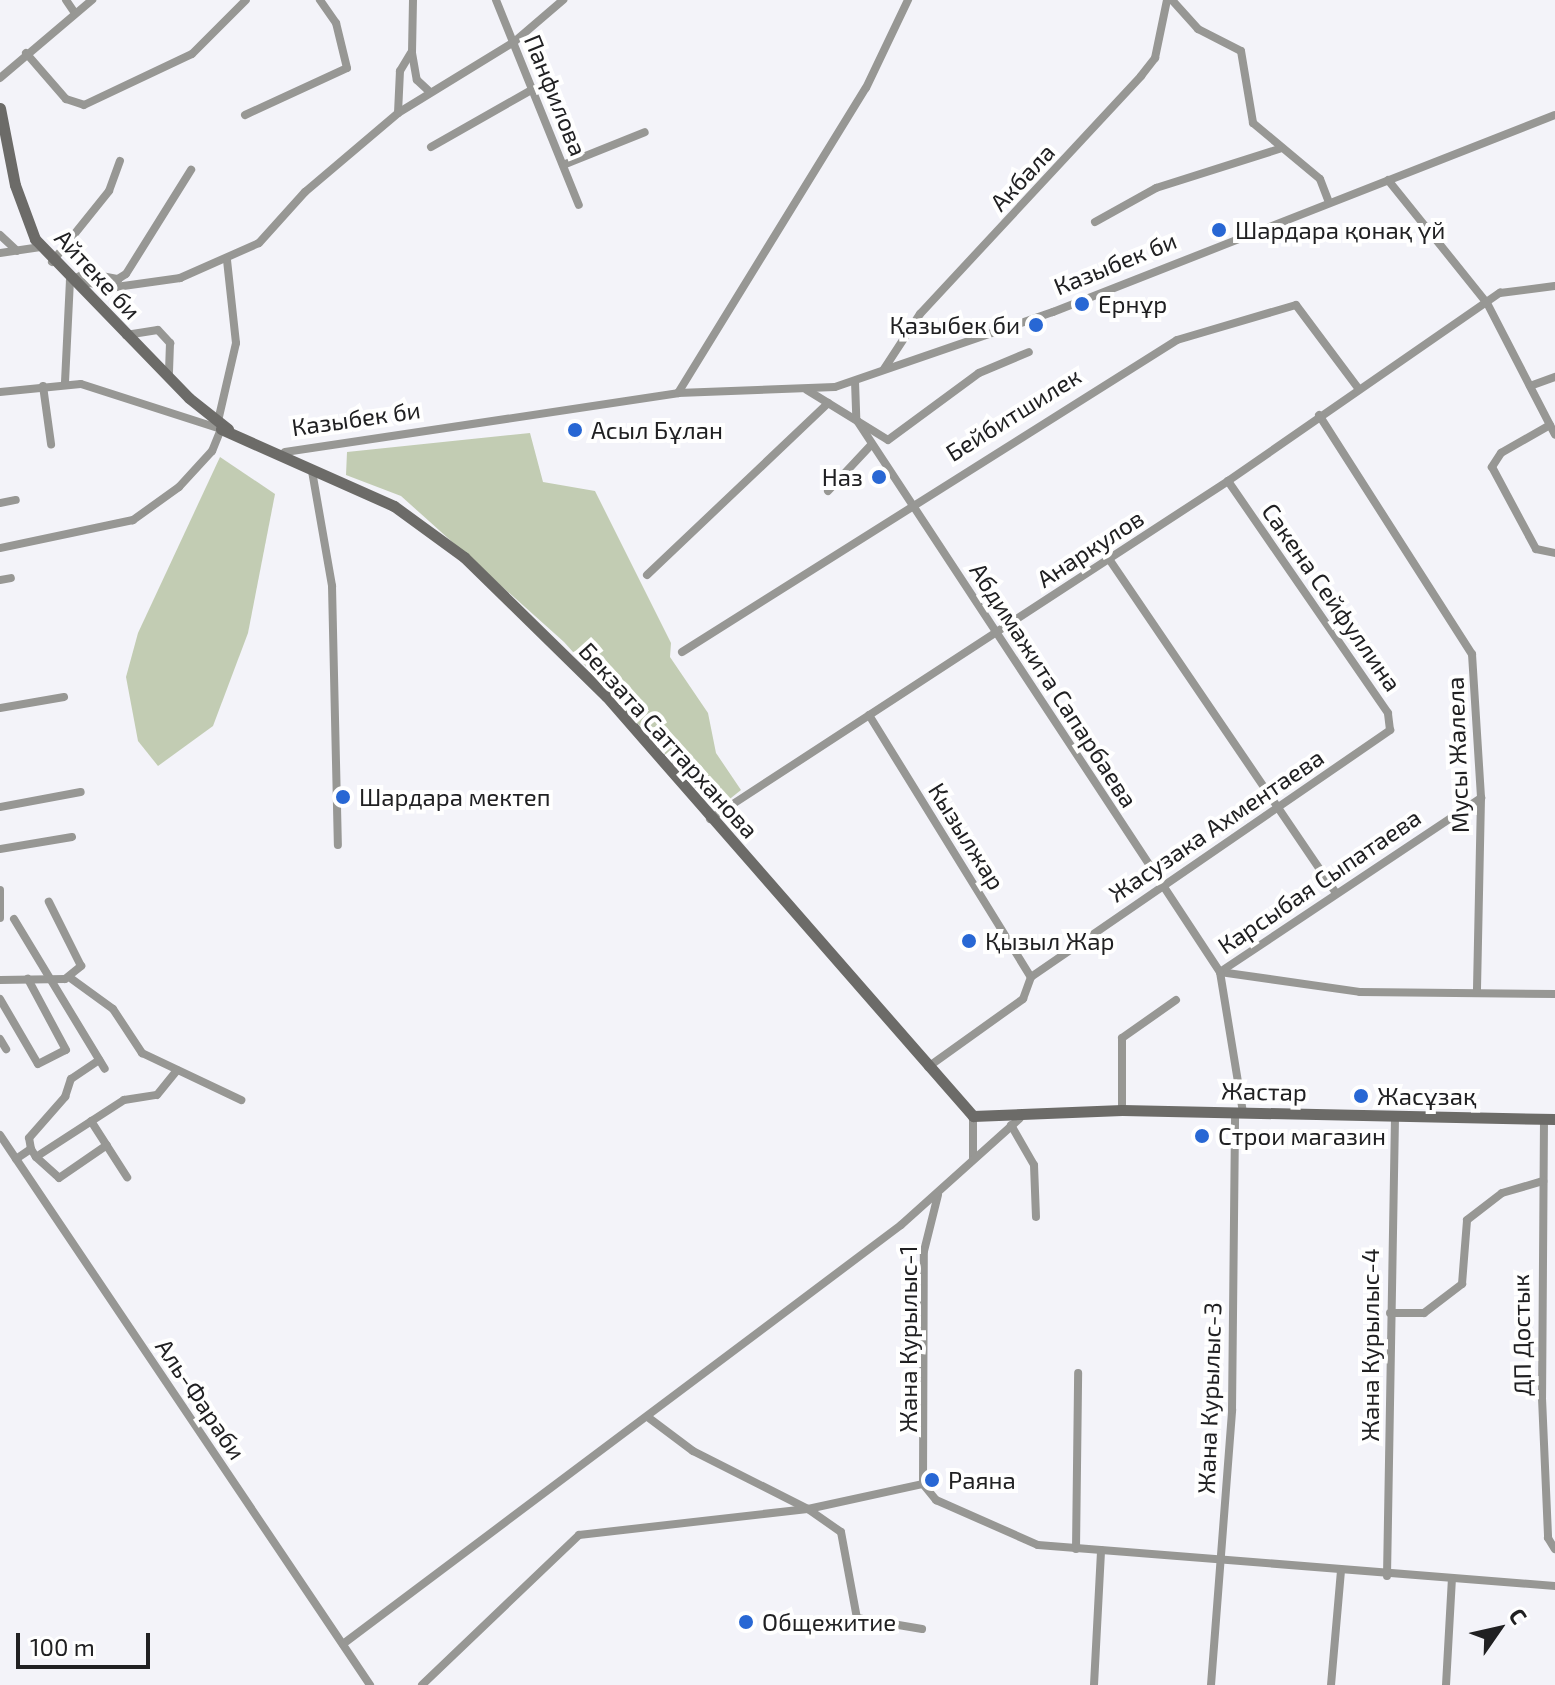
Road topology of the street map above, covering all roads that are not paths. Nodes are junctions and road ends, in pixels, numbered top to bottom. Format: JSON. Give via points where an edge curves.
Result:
{"nodes":[{"id":1,"x":66,"y":0,"type":"edge"},
{"id":2,"x":92,"y":0,"type":"edge"},
{"id":3,"x":246,"y":0,"type":"edge"},
{"id":4,"x":320,"y":0,"type":"edge"},
{"id":5,"x":413,"y":0,"type":"edge"},
{"id":6,"x":496,"y":0,"type":"edge"},
{"id":7,"x":563,"y":0,"type":"edge"},
{"id":8,"x":908,"y":0,"type":"edge"},
{"id":9,"x":1170,"y":0,"type":"edge"},
{"id":10,"x":74,"y":12,"type":"junction"},
{"id":11,"x":514,"y":42,"type":"junction"},
{"id":12,"x":26,"y":53,"type":"junction"},
{"id":13,"x":412,"y":53,"type":"junction"},
{"id":14,"x":0,"y":78,"type":"edge"},
{"id":15,"x":533,"y":89,"type":"junction"},
{"id":16,"x":430,"y":92,"type":"junction"},
{"id":17,"x":0,"y":108,"type":"edge"},
{"id":18,"x":398,"y":113,"type":"junction"},
{"id":19,"x":245,"y":115,"type":"dead end"},
{"id":20,"x":1555,"y":115,"type":"edge"},
{"id":21,"x":645,"y":132,"type":"dead end"},
{"id":22,"x":431,"y":147,"type":"dead end"},
{"id":23,"x":1279,"y":149,"type":"junction"},
{"id":24,"x":120,"y":161,"type":"dead end"},
{"id":25,"x":563,"y":165,"type":"junction"},
{"id":26,"x":191,"y":170,"type":"dead end"},
{"id":27,"x":1388,"y":180,"type":"junction"},
{"id":28,"x":1328,"y":200,"type":"junction"},
{"id":29,"x":579,"y":205,"type":"dead end"},
{"id":30,"x":1095,"y":222,"type":"dead end"},
{"id":31,"x":0,"y":235,"type":"edge"},
{"id":32,"x":41,"y":247,"type":"junction"},
{"id":33,"x":17,"y":251,"type":"junction"},
{"id":34,"x":0,"y":253,"type":"edge"},
{"id":35,"x":227,"y":260,"type":"junction"},
{"id":36,"x":52,"y":262,"type":"junction"},
{"id":37,"x":71,"y":281,"type":"junction"},
{"id":38,"x":1555,"y":286,"type":"edge"},
{"id":39,"x":1487,"y":303,"type":"junction"},
{"id":40,"x":125,"y":335,"type":"junction"},
{"id":41,"x":1029,"y":352,"type":"dead end"},
{"id":42,"x":884,"y":370,"type":"junction"},
{"id":43,"x":1555,"y":377,"type":"edge"},
{"id":44,"x":169,"y":378,"type":"junction"},
{"id":45,"x":855,"y":381,"type":"junction"},
{"id":46,"x":65,"y":382,"type":"junction"},
{"id":47,"x":43,"y":386,"type":"junction"},
{"id":48,"x":1530,"y":386,"type":"junction"},
{"id":49,"x":1358,"y":388,"type":"junction"},
{"id":50,"x":806,"y":390,"type":"junction"},
{"id":51,"x":0,"y":392,"type":"edge"},
{"id":52,"x":678,"y":393,"type":"junction"},
{"id":53,"x":828,"y":403,"type":"junction"},
{"id":54,"x":1319,"y":415,"type":"junction"},
{"id":55,"x":856,"y":419,"type":"junction"},
{"id":56,"x":1550,"y":425,"type":"junction"},
{"id":57,"x":223,"y":426,"type":"junction"},
{"id":58,"x":1555,"y":435,"type":"edge"},
{"id":59,"x":51,"y":444,"type":"dead end"},
{"id":60,"x":872,"y":444,"type":"junction"},
{"id":61,"x":285,"y":452,"type":"junction"},
{"id":62,"x":312,"y":471,"type":"junction"},
{"id":63,"x":1228,"y":481,"type":"junction"},
{"id":64,"x":828,"y":491,"type":"dead end"},
{"id":65,"x":16,"y":500,"type":"dead end"},
{"id":66,"x":0,"y":503,"type":"edge"},
{"id":67,"x":910,"y":503,"type":"junction"},
{"id":68,"x":0,"y":548,"type":"edge"},
{"id":69,"x":1555,"y":553,"type":"edge"},
{"id":70,"x":1109,"y":559,"type":"junction"},
{"id":71,"x":647,"y":575,"type":"dead end"},
{"id":72,"x":11,"y":578,"type":"dead end"},
{"id":73,"x":0,"y":580,"type":"edge"},
{"id":74,"x":997,"y":633,"type":"junction"},
{"id":75,"x":682,"y":652,"type":"dead end"},
{"id":76,"x":64,"y":697,"type":"dead end"},
{"id":77,"x":0,"y":708,"type":"edge"},
{"id":78,"x":869,"y":715,"type":"junction"},
{"id":79,"x":1383,"y":736,"type":"joint"},
{"id":80,"x":81,"y":792,"type":"dead end"},
{"id":81,"x":1481,"y":798,"type":"junction"},
{"id":82,"x":0,"y":807,"type":"edge"},
{"id":83,"x":1278,"y":808,"type":"junction"},
{"id":84,"x":710,"y":819,"type":"junction"},
{"id":85,"x":72,"y":837,"type":"dead end"},
{"id":86,"x":338,"y":845,"type":"dead end"},
{"id":87,"x":0,"y":849,"type":"edge"},
{"id":88,"x":1161,"y":886,"type":"junction"},
{"id":89,"x":0,"y":890,"type":"edge"},
{"id":90,"x":1336,"y":893,"type":"junction"},
{"id":91,"x":49,"y":902,"type":"dead end"},
{"id":92,"x":0,"y":918,"type":"edge"},
{"id":93,"x":14,"y":919,"type":"dead end"},
{"id":94,"x":1220,"y":972,"type":"junction"},
{"id":95,"x":69,"y":977,"type":"junction"},
{"id":96,"x":1031,"y":977,"type":"junction"},
{"id":97,"x":28,"y":979,"type":"junction"},
{"id":98,"x":50,"y":979,"type":"junction"},
{"id":99,"x":0,"y":980,"type":"edge"},
{"id":100,"x":1477,"y":993,"type":"junction"},
{"id":101,"x":1555,"y":994,"type":"edge"},
{"id":102,"x":0,"y":999,"type":"edge"},
{"id":103,"x":1176,"y":1000,"type":"dead end"},
{"id":104,"x":0,"y":1039,"type":"edge"},
{"id":105,"x":6,"y":1049,"type":"dead end"},
{"id":106,"x":928,"y":1067,"type":"junction"},
{"id":107,"x":177,"y":1070,"type":"junction"},
{"id":108,"x":241,"y":1100,"type":"dead end"},
{"id":109,"x":1122,"y":1110,"type":"junction"},
{"id":110,"x":1239,"y":1112,"type":"junction"},
{"id":111,"x":1395,"y":1115,"type":"junction"},
{"id":112,"x":973,"y":1116,"type":"junction"},
{"id":113,"x":1550,"y":1119,"type":"edge"},
{"id":114,"x":91,"y":1121,"type":"junction"},
{"id":115,"x":1015,"y":1122,"type":"junction"},
{"id":116,"x":0,"y":1135,"type":"edge"},
{"id":117,"x":107,"y":1145,"type":"junction"},
{"id":118,"x":33,"y":1153,"type":"junction"},
{"id":119,"x":16,"y":1159,"type":"junction"},
{"id":120,"x":973,"y":1159,"type":"junction"},
{"id":121,"x":127,"y":1177,"type":"dead end"},
{"id":122,"x":1543,"y":1181,"type":"junction"},
{"id":123,"x":938,"y":1195,"type":"junction"},
{"id":124,"x":1036,"y":1217,"type":"dead end"},
{"id":125,"x":1390,"y":1313,"type":"junction"},
{"id":126,"x":1078,"y":1373,"type":"dead end"},
{"id":127,"x":649,"y":1418,"type":"junction"},
{"id":128,"x":923,"y":1484,"type":"junction"},
{"id":129,"x":808,"y":1509,"type":"junction"},
{"id":130,"x":1076,"y":1549,"type":"junction"},
{"id":131,"x":1555,"y":1549,"type":"edge"},
{"id":132,"x":1101,"y":1550,"type":"junction"},
{"id":133,"x":1221,"y":1559,"type":"junction"},
{"id":134,"x":1341,"y":1571,"type":"junction"},
{"id":135,"x":1387,"y":1576,"type":"junction"},
{"id":136,"x":1452,"y":1579,"type":"junction"},
{"id":137,"x":1555,"y":1586,"type":"edge"},
{"id":138,"x":922,"y":1629,"type":"dead end"},
{"id":139,"x":343,"y":1644,"type":"junction"},
{"id":140,"x":370,"y":1685,"type":"edge"},
{"id":141,"x":422,"y":1685,"type":"edge"},
{"id":142,"x":1094,"y":1685,"type":"edge"},
{"id":143,"x":1211,"y":1685,"type":"edge"},
{"id":144,"x":1331,"y":1685,"type":"edge"},
{"id":145,"x":1446,"y":1685,"type":"edge"}],
"edges":[{"from":1,"to":10,"type":"street"},
{"from":2,"to":10,"type":"street"},
{"from":3,"to":12,"type":"street","via":[[199,50],[84,105],[66,99]]},
{"from":4,"to":19,"type":"street","via":[[340,34],[347,68]]},
{"from":5,"to":13,"type":"street"},
{"from":6,"to":11,"type":"street","name":"Панфилова"},
{"from":7,"to":11,"type":"street"},
{"from":8,"to":52,"type":"street","via":[[866,88]]},
{"from":9,"to":23,"type":"street","via":[[1198,29],[1241,51],[1251,119]]},
{"from":9,"to":42,"type":"street","name":"Акбала","via":[[1155,58],[913,322]]},
{"from":10,"to":12,"type":"street"},
{"from":11,"to":15,"type":"street","name":"Панфилова"},
{"from":11,"to":16,"type":"street"},
{"from":12,"to":14,"type":"street"},
{"from":13,"to":16,"type":"street","via":[[417,80]]},
{"from":13,"to":18,"type":"street","via":[[400,71]]},
{"from":15,"to":22,"type":"street"},
{"from":15,"to":25,"type":"street","name":"Панфилова"},
{"from":16,"to":18,"type":"street"},
{"from":17,"to":32,"type":"street","name":"Айтеке би","via":[[18,198]]},
{"from":18,"to":35,"type":"street","via":[[305,192],[277,230]]},
{"from":20,"to":27,"type":"street","name":"Казыбек би"},
{"from":21,"to":25,"type":"street"},
{"from":23,"to":28,"type":"street","via":[[1320,179]]},
{"from":23,"to":30,"type":"street","via":[[1156,188]]},
{"from":24,"to":36,"type":"street","via":[[109,191]]},
{"from":25,"to":29,"type":"street","name":"Панфилова"},
{"from":26,"to":37,"type":"street","via":[[126,274]]},
{"from":27,"to":28,"type":"street","name":"Казыбек би"},
{"from":27,"to":39,"type":"street"},
{"from":28,"to":42,"type":"street","name":"Казыбек би","via":[[1053,312]]},
{"from":31,"to":33,"type":"street"},
{"from":32,"to":33,"type":"street"},
{"from":32,"to":36,"type":"street","name":"Айтеке би"},
{"from":33,"to":34,"type":"street"},
{"from":35,"to":37,"type":"street","via":[[139,285]]},
{"from":35,"to":57,"type":"street","via":[[236,343]]},
{"from":36,"to":37,"type":"street","name":"Айтеке би"},
{"from":37,"to":40,"type":"street","name":"Айтеке би"},
{"from":37,"to":46,"type":"street"},
{"from":38,"to":39,"type":"street","name":"Анаркулов","via":[[1507,291]]},
{"from":39,"to":48,"type":"street"},
{"from":39,"to":49,"type":"street","name":"Анаркулов"},
{"from":40,"to":44,"type":"street","name":"Айтеке би"},
{"from":40,"to":44,"type":"street","via":[[158,330],[170,343]]},
{"from":41,"to":55,"type":"street","via":[[979,373],[892,439]]},
{"from":42,"to":45,"type":"street","name":"Казыбек би"},
{"from":43,"to":48,"type":"street"},
{"from":44,"to":57,"type":"street","name":"Айтеке би"},
{"from":45,"to":50,"type":"street","name":"Казыбек би"},
{"from":45,"to":55,"type":"street"},
{"from":46,"to":47,"type":"street","name":"Казыбек би"},
{"from":46,"to":57,"type":"street","name":"Казыбек би"},
{"from":47,"to":51,"type":"street","name":"Казыбек би"},
{"from":47,"to":59,"type":"street"},
{"from":48,"to":56,"type":"street"},
{"from":49,"to":54,"type":"street","name":"Анаркулов"},
{"from":49,"to":67,"type":"street","name":"Бейбитшилек","via":[[1307,312],[1296,305],[1269,311],[1143,355]]},
{"from":50,"to":52,"type":"street","name":"Казыбек би"},
{"from":50,"to":53,"type":"street"},
{"from":52,"to":61,"type":"street","name":"Казыбек би"},
{"from":53,"to":55,"type":"street"},
{"from":53,"to":71,"type":"street"},
{"from":54,"to":63,"type":"street","name":"Анаркулов"},
{"from":54,"to":81,"type":"street","name":"Мусы Жалела","via":[[1472,654]]},
{"from":55,"to":60,"type":"street","name":"Абдимажита Сапарбаева"},
{"from":56,"to":58,"type":"street"},
{"from":56,"to":69,"type":"street","via":[[1501,453],[1492,467],[1536,549]]},
{"from":57,"to":61,"type":"street","name":"Казыбек би"},
{"from":57,"to":68,"type":"street","via":[[212,451],[179,487],[133,520]]},
{"from":60,"to":64,"type":"street"},
{"from":60,"to":67,"type":"street","name":"Абдимажита Сапарбаева"},
{"from":61,"to":62,"type":"street","name":"Бекзата Саттарханова"},
{"from":62,"to":84,"type":"street","name":"Бекзата Саттарханова","via":[[394,506],[464,557],[606,696]]},
{"from":62,"to":86,"type":"street","via":[[332,586]]},
{"from":63,"to":70,"type":"street","name":"Анаркулов"},
{"from":63,"to":79,"type":"street","name":"Сакена Сейфуллина","via":[[1388,713],[1392,723]]},
{"from":65,"to":66,"type":"street"},
{"from":67,"to":74,"type":"street","name":"Абдимажита Сапарбаева"},
{"from":67,"to":75,"type":"street","name":"Бейбитшилек"},
{"from":70,"to":74,"type":"street","name":"Анаркулов"},
{"from":70,"to":83,"type":"street"},
{"from":72,"to":73,"type":"street"},
{"from":74,"to":78,"type":"street","name":"Анаркулов"},
{"from":74,"to":88,"type":"street","name":"Абдимажита Сапарбаева"},
{"from":76,"to":77,"type":"street"},
{"from":78,"to":84,"type":"street","name":"Анаркулов"},
{"from":78,"to":96,"type":"street","name":"Кызылжар"},
{"from":79,"to":83,"type":"street","name":"Жасузака Ахментаева"},
{"from":80,"to":82,"type":"street"},
{"from":81,"to":90,"type":"street","name":"Карсыбая Сыпатаева"},
{"from":81,"to":100,"type":"street","name":"Мусы Жалела"},
{"from":83,"to":88,"type":"street","name":"Жасузака Ахментаева"},
{"from":83,"to":90,"type":"street"},
{"from":84,"to":106,"type":"street","name":"Бекзата Саттарханова"},
{"from":85,"to":87,"type":"street"},
{"from":88,"to":94,"type":"street","name":"Абдимажита Сапарбаева"},
{"from":88,"to":96,"type":"street","name":"Жасузака Ахментаева"},
{"from":89,"to":92,"type":"street"},
{"from":90,"to":94,"type":"street","name":"Карсыбая Сыпатаева"},
{"from":91,"to":95,"type":"street","via":[[82,959]]},
{"from":93,"to":98,"type":"street"},
{"from":94,"to":100,"type":"street","via":[[1360,992]]},
{"from":94,"to":110,"type":"street","name":"Абдимажита Сапарбаева"},
{"from":95,"to":98,"type":"street"},
{"from":95,"to":107,"type":"street","via":[[113,1009],[142,1053]]},
{"from":96,"to":106,"type":"street","name":"Жасузака Ахментаева","via":[[1023,999]]},
{"from":97,"to":98,"type":"street"},
{"from":97,"to":99,"type":"street"},
{"from":97,"to":102,"type":"street","via":[[66,1050],[38,1064]]},
{"from":98,"to":118,"type":"street","via":[[102,1064],[71,1079],[65,1097],[29,1138]]},
{"from":100,"to":101,"type":"street"},
{"from":103,"to":109,"type":"street","via":[[1122,1038]]},
{"from":104,"to":105,"type":"street"},
{"from":106,"to":112,"type":"street","name":"Бекзата Саттарханова"},
{"from":107,"to":108,"type":"street"},
{"from":107,"to":114,"type":"street","via":[[157,1095],[124,1100]]},
{"from":109,"to":110,"type":"street","name":"Жастар"},
{"from":109,"to":115,"type":"street","name":"Жастар"},
{"from":110,"to":111,"type":"street","name":"Жастар"},
{"from":110,"to":133,"type":"street","name":"Жана Курылыс-3","via":[[1232,1410]]},
{"from":111,"to":113,"type":"street","name":"Жастар"},
{"from":111,"to":125,"type":"street","name":"Жана Курылыс-4"},
{"from":112,"to":115,"type":"street","name":"Жастар"},
{"from":112,"to":120,"type":"street"},
{"from":113,"to":122,"type":"street","name":"ДП Достык"},
{"from":114,"to":117,"type":"street"},
{"from":114,"to":118,"type":"street"},
{"from":115,"to":120,"type":"street"},
{"from":115,"to":124,"type":"street","via":[[1034,1165]]},
{"from":116,"to":119,"type":"street","name":"Аль-Фараби"},
{"from":117,"to":118,"type":"street","via":[[59,1178]]},
{"from":117,"to":121,"type":"street"},
{"from":118,"to":119,"type":"street"},
{"from":119,"to":139,"type":"street","name":"Аль-Фараби"},
{"from":120,"to":123,"type":"street"},
{"from":122,"to":125,"type":"street","via":[[1502,1193],[1467,1220],[1462,1284],[1424,1313]]},
{"from":122,"to":131,"type":"street","name":"ДП Достык","via":[[1542,1398],[1548,1538]]},
{"from":123,"to":127,"type":"street"},
{"from":123,"to":128,"type":"street","name":"Жана Курылыс-1","via":[[924,1251]]},
{"from":125,"to":135,"type":"street","name":"Жана Курылыс-4"},
{"from":126,"to":130,"type":"street"},
{"from":127,"to":129,"type":"street","via":[[693,1451]]},
{"from":127,"to":139,"type":"street"},
{"from":128,"to":129,"type":"street"},
{"from":128,"to":130,"type":"street","via":[[936,1500],[1012,1539]]},
{"from":129,"to":138,"type":"street","via":[[841,1532],[857,1618]]},
{"from":129,"to":141,"type":"street","via":[[579,1535]]},
{"from":130,"to":132,"type":"street"},
{"from":132,"to":133,"type":"street"},
{"from":132,"to":142,"type":"street"},
{"from":133,"to":134,"type":"street"},
{"from":133,"to":143,"type":"street","name":"Жана Курылыс-3"},
{"from":134,"to":135,"type":"street"},
{"from":134,"to":144,"type":"street"},
{"from":135,"to":136,"type":"street"},
{"from":136,"to":137,"type":"street"},
{"from":136,"to":145,"type":"street"},
{"from":139,"to":140,"type":"street","name":"Аль-Фараби"}]}
